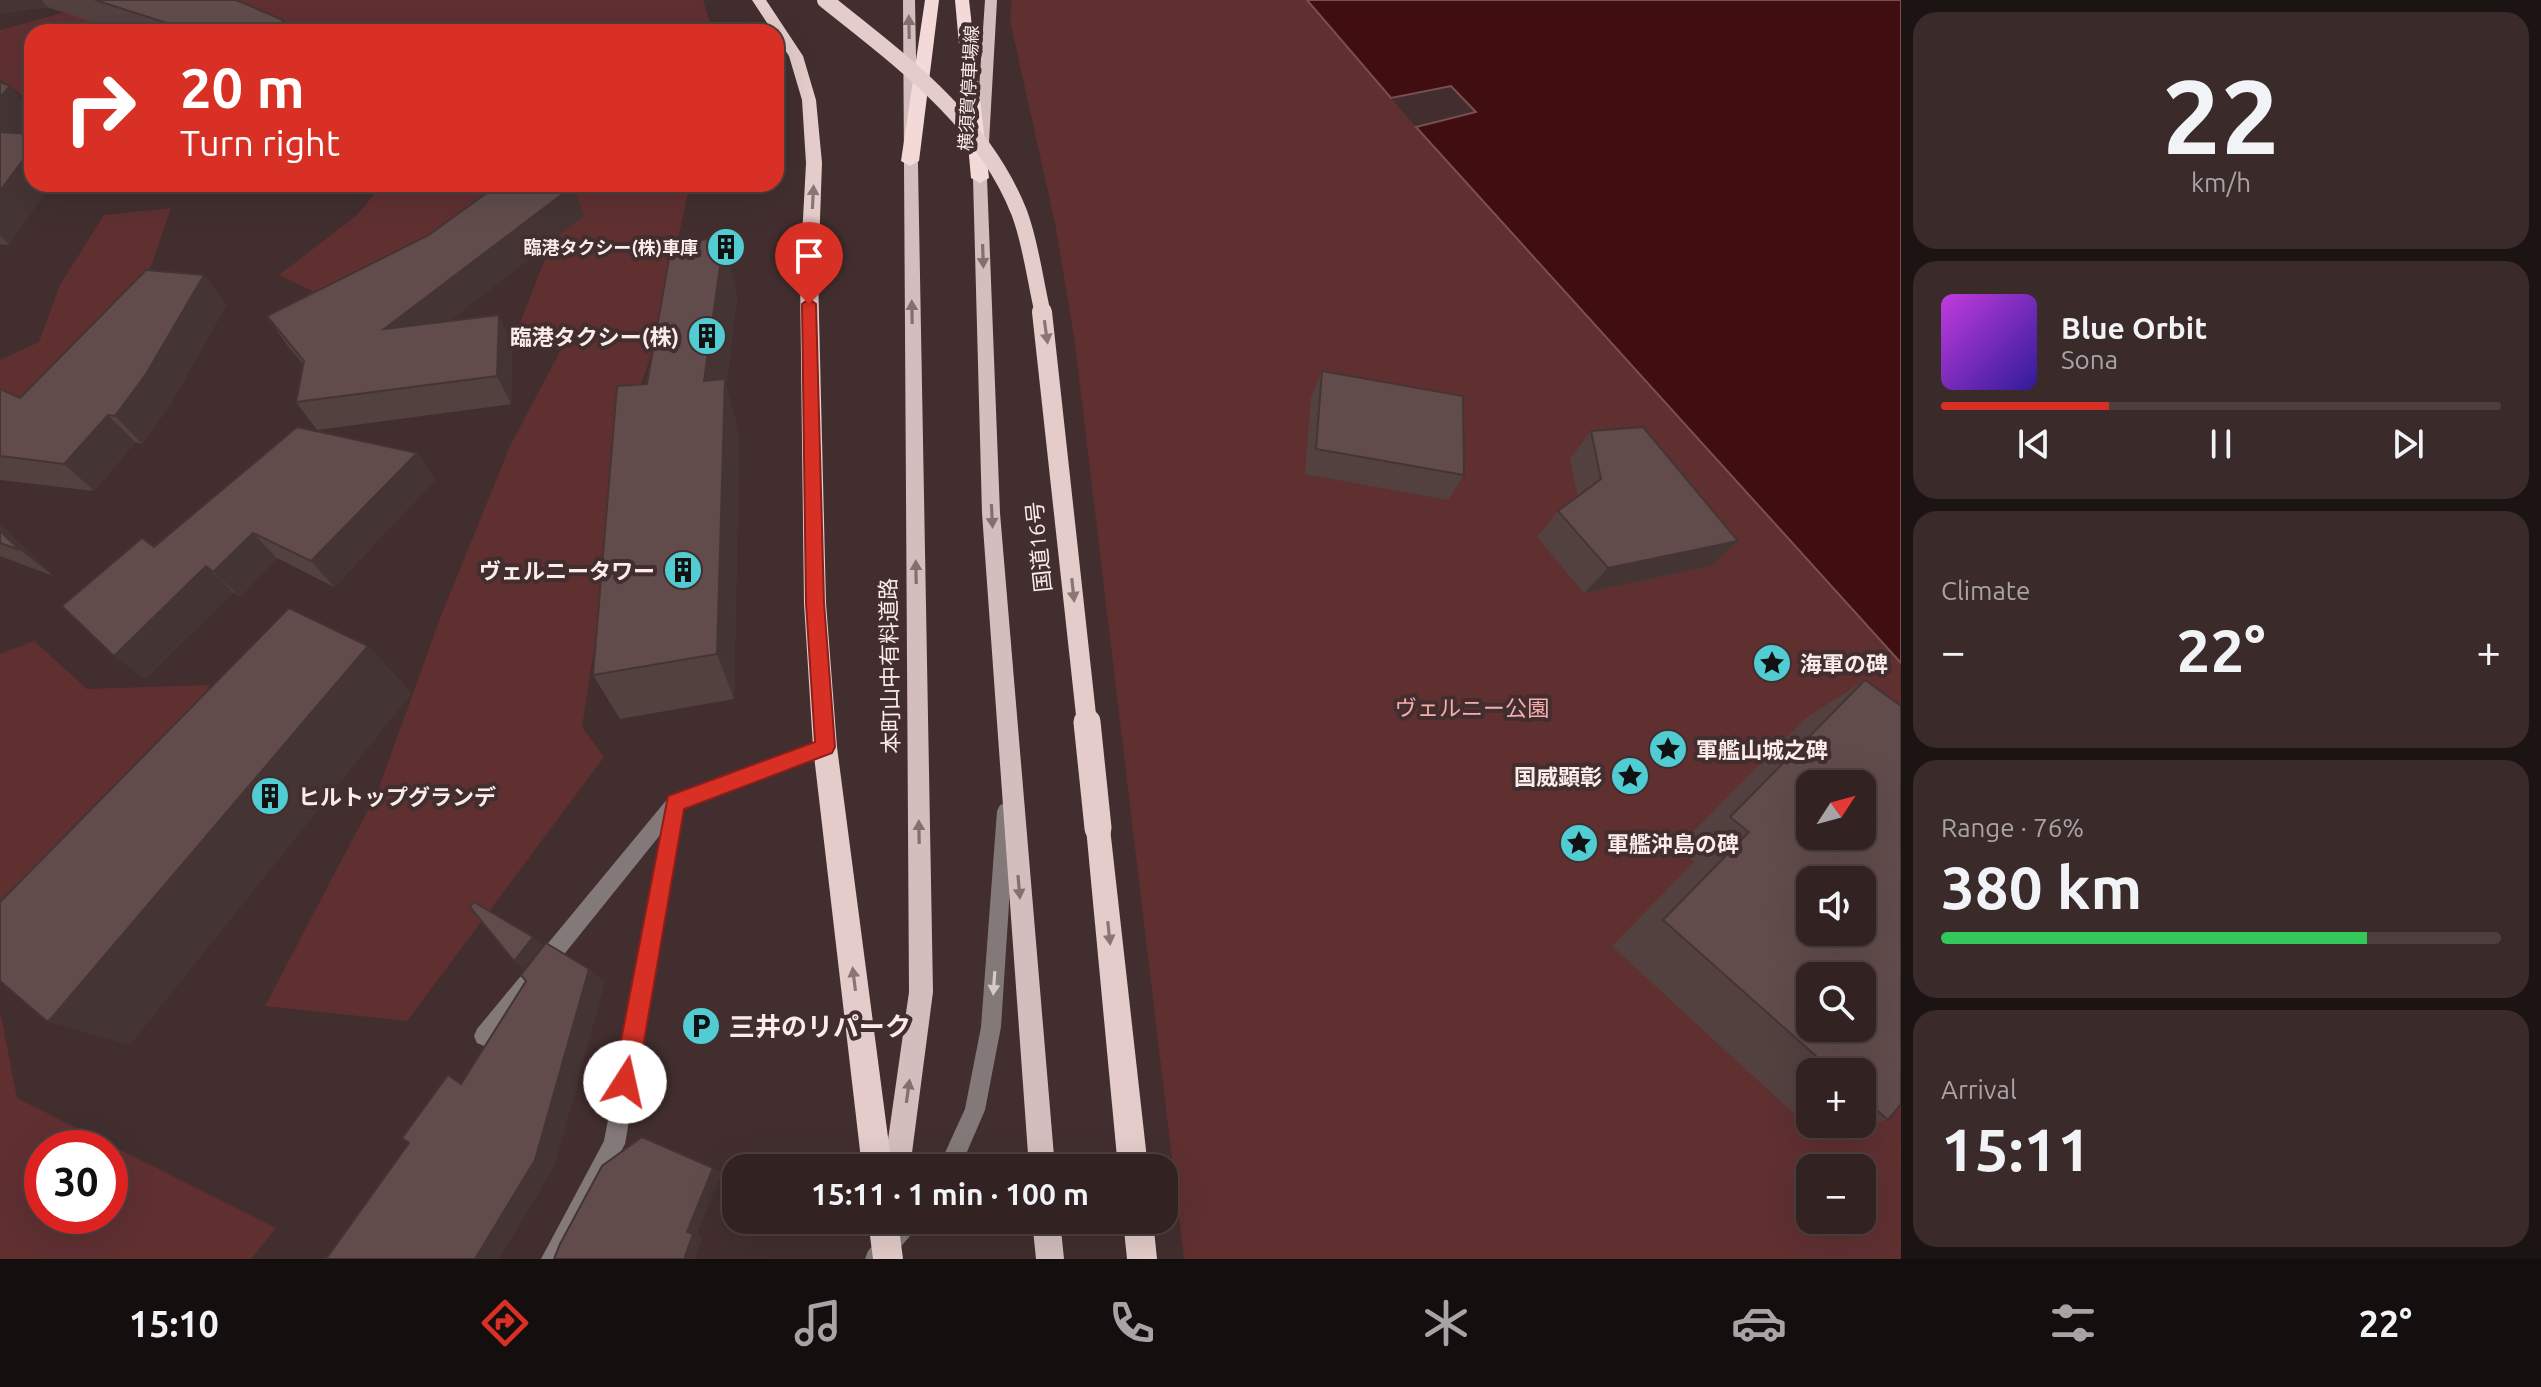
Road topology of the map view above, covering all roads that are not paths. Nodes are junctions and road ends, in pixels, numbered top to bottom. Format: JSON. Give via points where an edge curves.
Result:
{"nodes":[{"id":1,"x":759,"y":0,"type":"edge"},
{"id":2,"x":825,"y":0,"type":"edge"},
{"id":3,"x":909,"y":0,"type":"edge"},
{"id":4,"x":991,"y":0,"type":"edge"},
{"id":5,"x":932,"y":4,"type":"edge"},
{"id":6,"x":961,"y":4,"type":"edge"},
{"id":7,"x":775,"y":24,"type":"edge"},
{"id":8,"x":784,"y":38,"type":"edge"},
{"id":9,"x":910,"y":161,"type":"junction"},
{"id":10,"x":980,"y":178,"type":"junction"},
{"id":11,"x":825,"y":747,"type":"junction"},
{"id":12,"x":1009,"y":766,"type":"junction"},
{"id":13,"x":675,"y":803,"type":"junction"},
{"id":14,"x":484,"y":1036,"type":"dead end"},
{"id":15,"x":875,"y":1154,"type":"edge"},
{"id":16,"x":899,"y":1154,"type":"edge"},
{"id":17,"x":955,"y":1154,"type":"edge"},
{"id":18,"x":1041,"y":1154,"type":"edge"},
{"id":19,"x":1132,"y":1154,"type":"edge"},
{"id":20,"x":1047,"y":1234,"type":"edge"},
{"id":21,"x":1139,"y":1234,"type":"edge"},
{"id":22,"x":552,"y":1259,"type":"edge"},
{"id":23,"x":1050,"y":1259,"type":"edge"},
{"id":24,"x":1142,"y":1259,"type":"edge"}],
"edges":[{"from":7,"to":1,"type":"highway","one_way":true},
{"from":2,"to":19,"type":"highway","name":"国道16号","one_way":true,"bridge":true,"via":[[911,68],[976,134],[1019,212],[1045,324]]},
{"from":9,"to":3,"type":"main road","one_way":true},
{"from":4,"to":10,"type":"main road","name":"横須賀停車場線"},
{"from":5,"to":9,"type":"highway"},
{"from":6,"to":10,"type":"highway"},
{"from":11,"to":8,"type":"highway","one_way":true,"via":[[815,603],[809,275],[814,163],[809,100],[796,56]]},
{"from":16,"to":9,"type":"main road","name":"本町山中有料道路","one_way":true,"via":[[921,992]]},
{"from":10,"to":12,"type":"main road","one_way":true,"via":[[991,513]]},
{"from":11,"to":13,"type":"street"},
{"from":15,"to":11,"type":"highway","one_way":true},
{"from":12,"to":17,"type":"street","one_way":true,"via":[[991,1027],[975,1110]]},
{"from":12,"to":18,"type":"main road","one_way":true},
{"from":13,"to":14,"type":"street"},
{"from":13,"to":22,"type":"street","via":[[614,1144]]},
{"from":20,"to":23,"type":"main road"},
{"from":21,"to":24,"type":"highway"}]}
